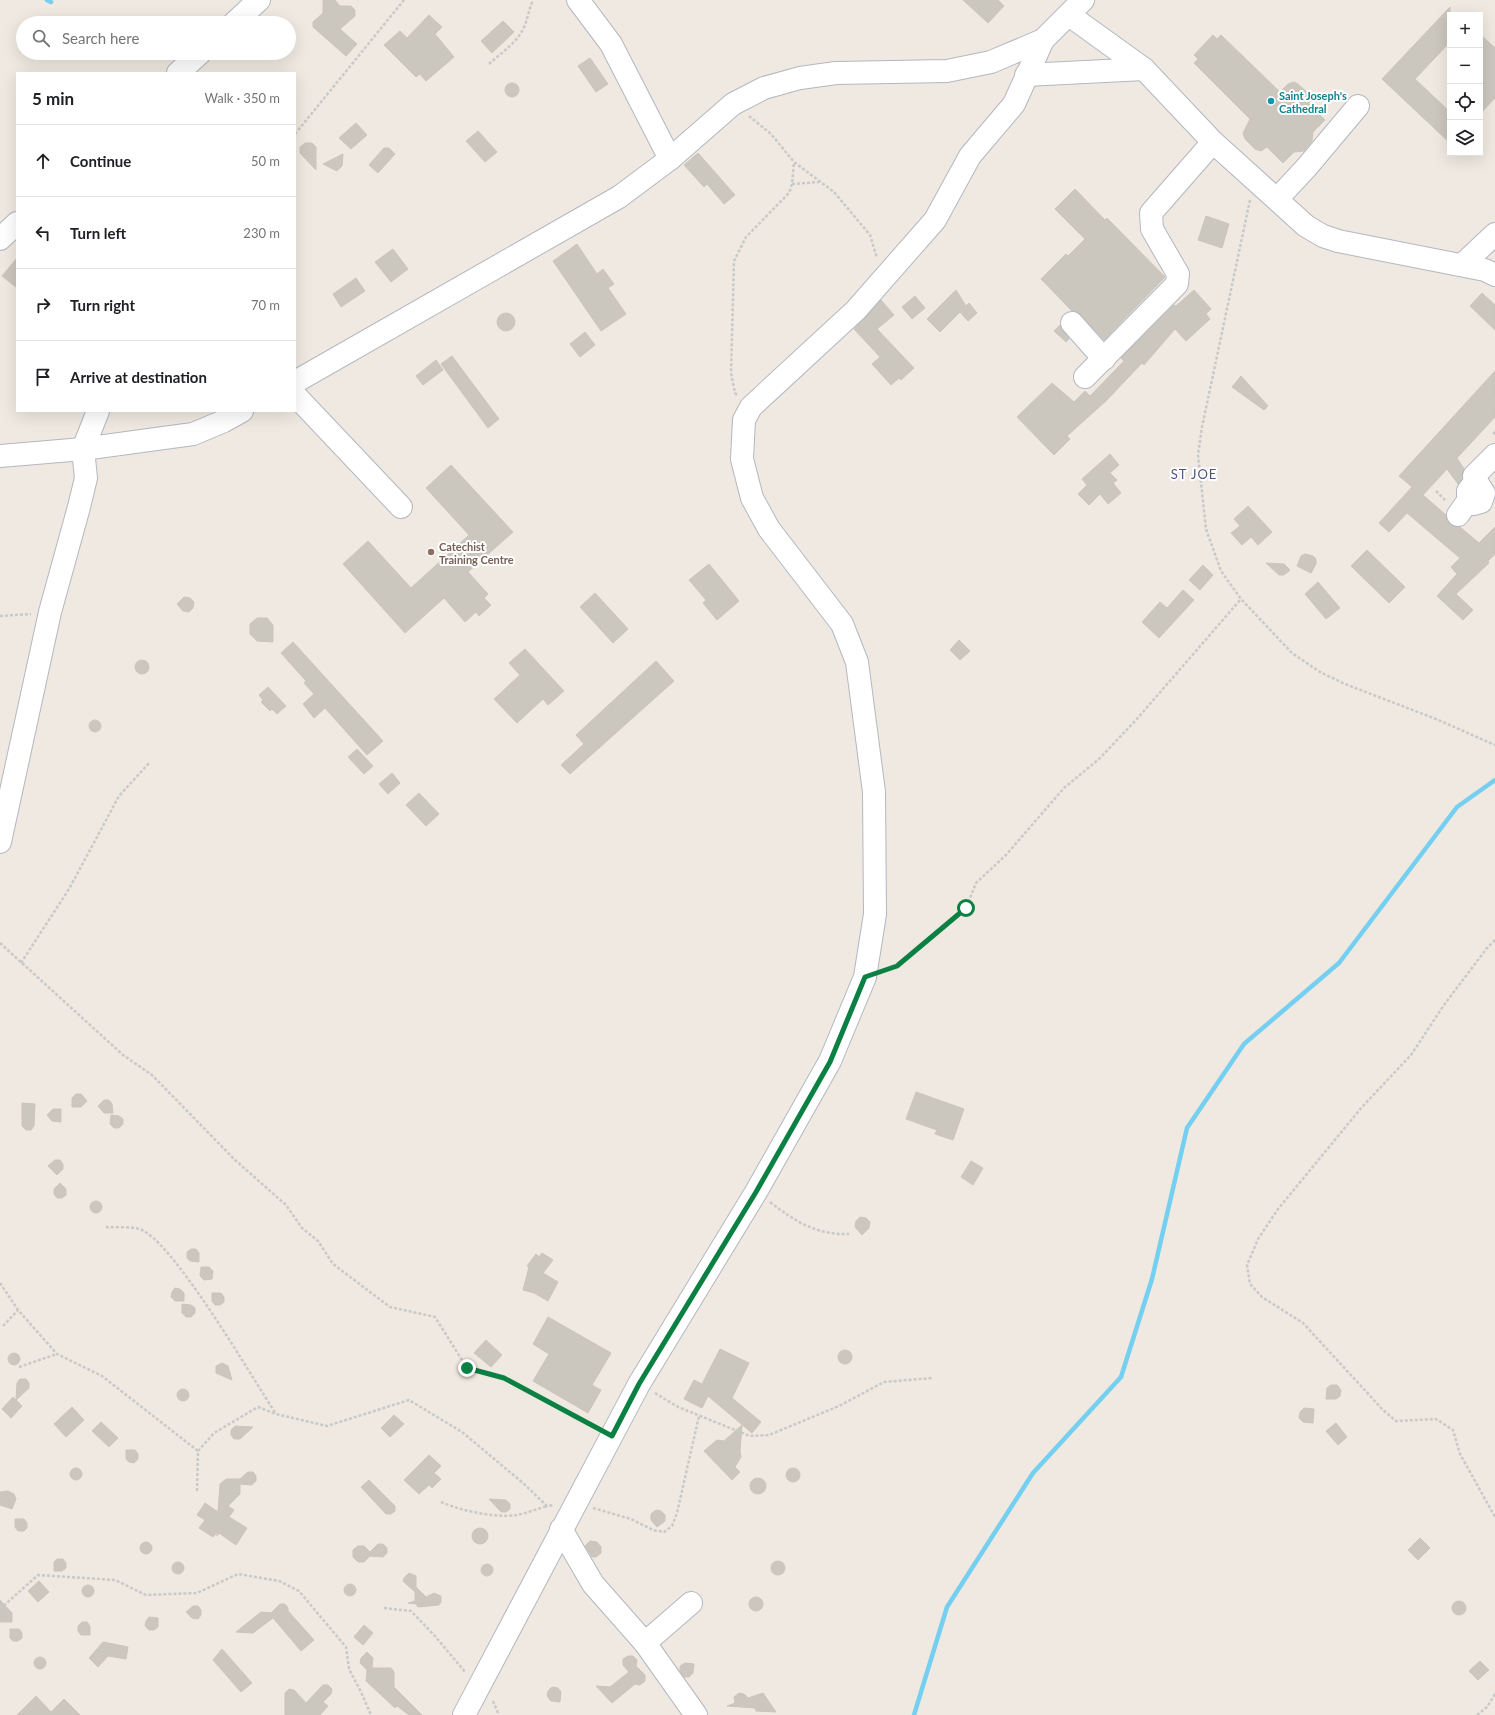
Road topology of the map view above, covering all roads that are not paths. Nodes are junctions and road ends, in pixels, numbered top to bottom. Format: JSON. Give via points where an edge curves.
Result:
{"nodes":[{"id":1,"x":259,"y":0,"type":"edge"},
{"id":2,"x":578,"y":0,"type":"edge"},
{"id":3,"x":1076,"y":8,"type":"edge"},
{"id":4,"x":242,"y":16,"type":"edge"},
{"id":5,"x":1043,"y":40,"type":"junction"},
{"id":6,"x":192,"y":60,"type":"edge"},
{"id":7,"x":1144,"y":69,"type":"junction"},
{"id":8,"x":179,"y":72,"type":"edge"},
{"id":9,"x":1026,"y":75,"type":"junction"},
{"id":10,"x":1358,"y":106,"type":"dead end"},
{"id":11,"x":1214,"y":142,"type":"junction"},
{"id":12,"x":670,"y":159,"type":"junction"},
{"id":13,"x":1277,"y":199,"type":"junction"},
{"id":14,"x":16,"y":224,"type":"edge"},
{"id":15,"x":1495,"y":234,"type":"edge"},
{"id":16,"x":0,"y":239,"type":"edge"},
{"id":17,"x":1462,"y":265,"type":"junction"},
{"id":18,"x":1495,"y":276,"type":"edge"},
{"id":19,"x":1072,"y":323,"type":"dead end"},
{"id":20,"x":1104,"y":358,"type":"junction"},
{"id":21,"x":1085,"y":377,"type":"dead end"},
{"id":22,"x":296,"y":381,"type":"edge"},
{"id":23,"x":296,"y":396,"type":"edge"},
{"id":24,"x":98,"y":412,"type":"edge"},
{"id":25,"x":240,"y":412,"type":"edge"},
{"id":26,"x":83,"y":449,"type":"junction"},
{"id":27,"x":1495,"y":455,"type":"edge"},
{"id":28,"x":0,"y":456,"type":"edge"},
{"id":29,"x":1469,"y":502,"type":"dead end"},
{"id":30,"x":401,"y":508,"type":"dead end"},
{"id":31,"x":0,"y":842,"type":"edge"},
{"id":32,"x":561,"y":1529,"type":"junction"},
{"id":33,"x":691,"y":1603,"type":"dead end"},
{"id":34,"x":645,"y":1643,"type":"junction"},
{"id":35,"x":464,"y":1715,"type":"edge"},
{"id":36,"x":696,"y":1715,"type":"edge"}],
"edges":[{"from":1,"to":4,"type":"street"},
{"from":2,"to":12,"type":"street","via":[[611,44]]},
{"from":3,"to":5,"type":"street"},
{"from":3,"to":7,"type":"street"},
{"from":5,"to":9,"type":"street"},
{"from":5,"to":12,"type":"street","via":[[991,62],[946,71],[836,73],[800,78],[764,88],[733,104]]},
{"from":6,"to":8,"type":"street"},
{"from":7,"to":9,"type":"street"},
{"from":7,"to":11,"type":"street"},
{"from":9,"to":32,"type":"street","via":[[1014,104],[970,156],[945,204],[921,236],[856,310],[751,407],[744,420],[742,459],[752,498],[768,529],[842,624],[857,662],[874,792],[875,914],[865,977],[830,1062],[756,1192],[639,1384]]},
{"from":10,"to":13,"type":"street"},
{"from":11,"to":13,"type":"street"},
{"from":11,"to":20,"type":"street","via":[[1150,213],[1152,229],[1178,274],[1177,284]]},
{"from":12,"to":22,"type":"street","via":[[619,197]]},
{"from":13,"to":17,"type":"street","via":[[1306,226],[1323,236],[1360,246]]},
{"from":14,"to":16,"type":"street"},
{"from":15,"to":17,"type":"street"},
{"from":17,"to":18,"type":"street","via":[[1484,270]]},
{"from":19,"to":20,"type":"street"},
{"from":20,"to":21,"type":"street"},
{"from":23,"to":30,"type":"street"},
{"from":24,"to":26,"type":"street"},
{"from":25,"to":26,"type":"street","via":[[193,434]]},
{"from":26,"to":28,"type":"street"},
{"from":26,"to":31,"type":"street","via":[[86,478],[50,612]]},
{"from":27,"to":29,"type":"street","via":[[1474,476]]},
{"from":32,"to":34,"type":"street","via":[[593,1584]]},
{"from":32,"to":35,"type":"street"},
{"from":33,"to":34,"type":"street"},
{"from":34,"to":36,"type":"street"}]}
